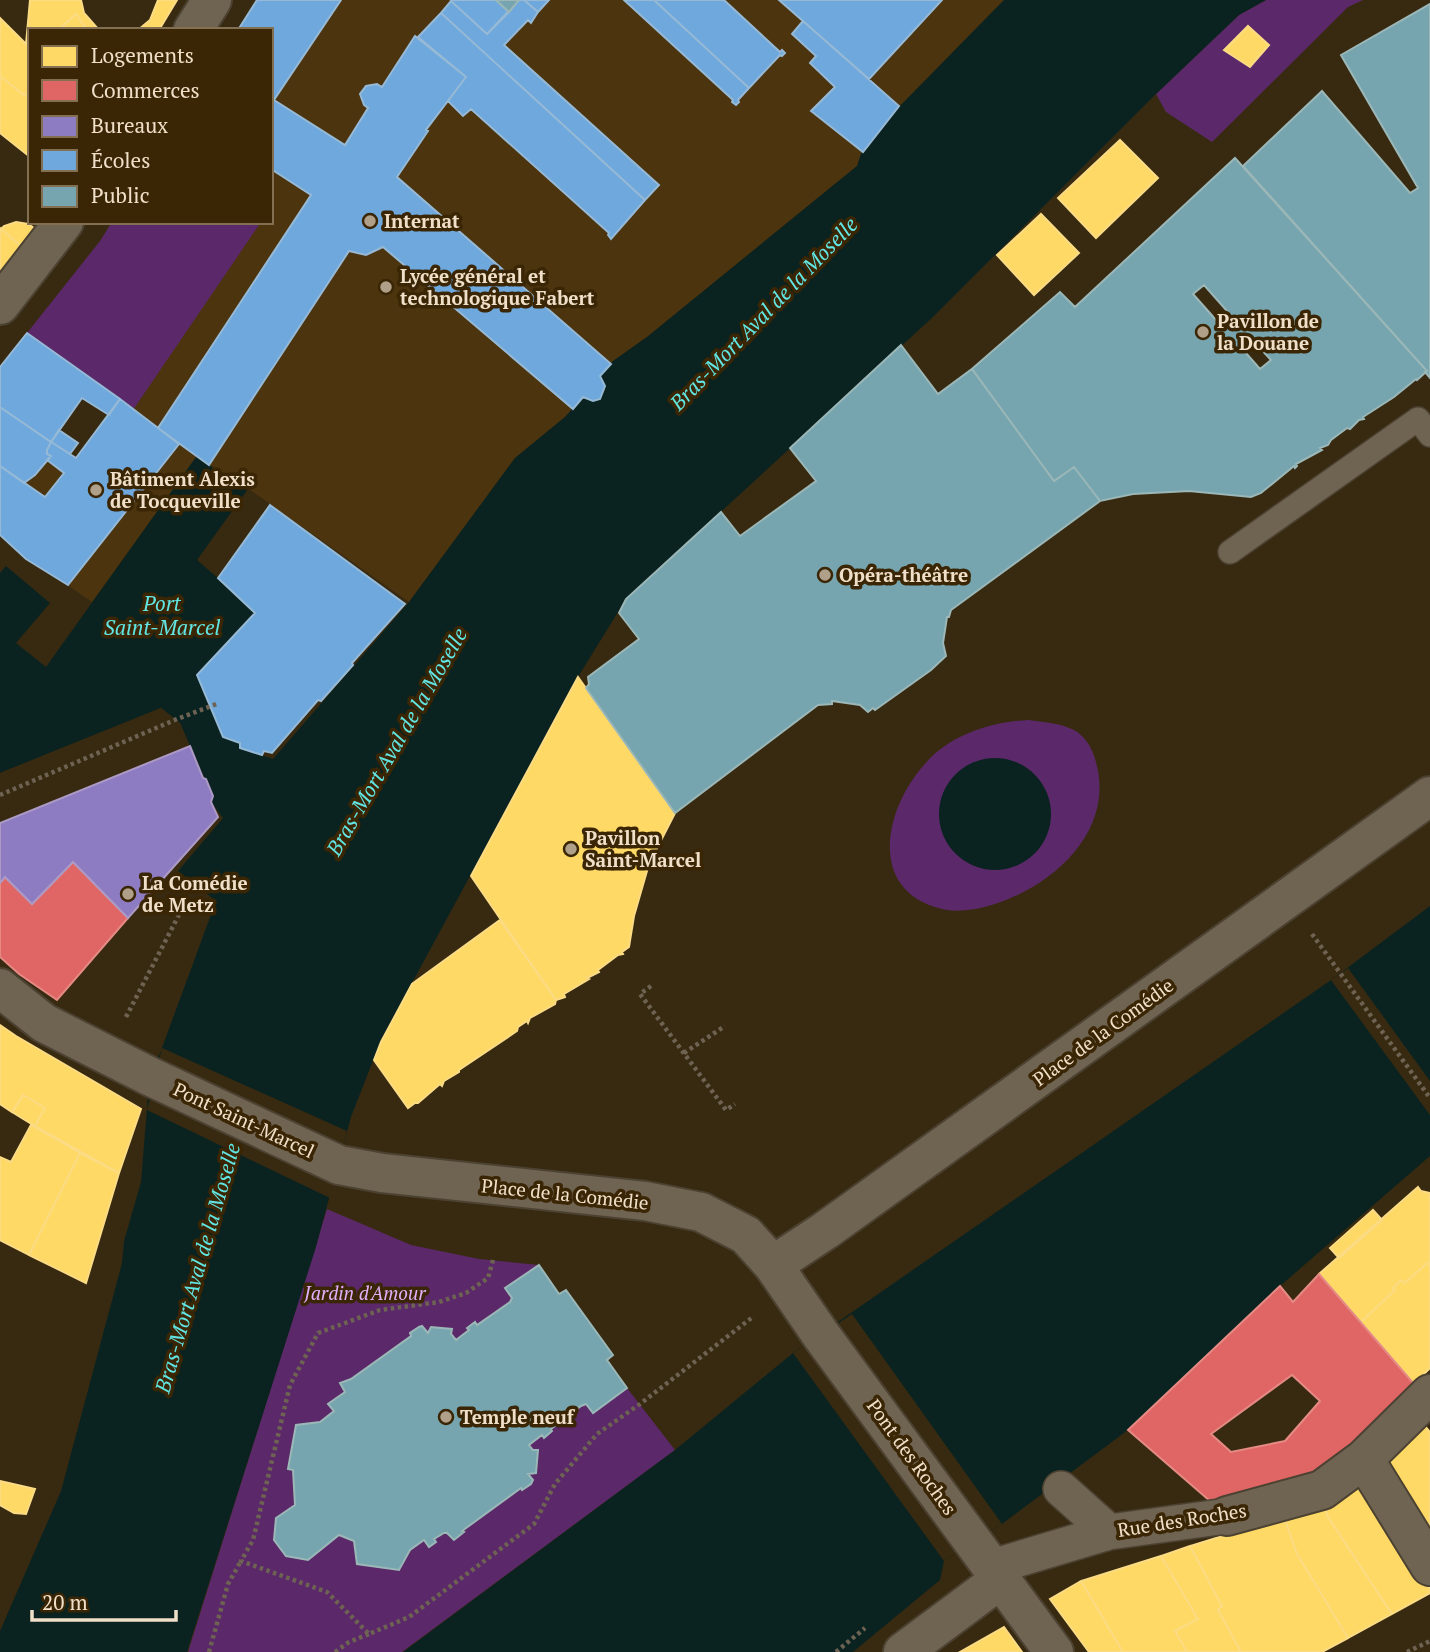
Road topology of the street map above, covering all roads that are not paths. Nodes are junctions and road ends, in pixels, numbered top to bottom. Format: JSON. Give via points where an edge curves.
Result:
{"nodes":[{"id":1,"x":212,"y":0,"type":"edge"},
{"id":2,"x":194,"y":28,"type":"edge"},
{"id":3,"x":62,"y":224,"type":"edge"},
{"id":4,"x":0,"y":305,"type":"edge"},
{"id":5,"x":1430,"y":435,"type":"edge"},
{"id":6,"x":1230,"y":552,"type":"dead end"},
{"id":7,"x":1430,"y":796,"type":"edge"},
{"id":8,"x":0,"y":988,"type":"edge"},
{"id":9,"x":339,"y":1165,"type":"joint"},
{"id":10,"x":773,"y":1265,"type":"junction"},
{"id":11,"x":821,"y":1335,"type":"joint"},
{"id":12,"x":1430,"y":1394,"type":"edge"},
{"id":13,"x":1364,"y":1459,"type":"junction"},
{"id":14,"x":1061,"y":1489,"type":"dead end"},
{"id":15,"x":1227,"y":1516,"type":"joint"},
{"id":16,"x":1109,"y":1532,"type":"junction"},
{"id":17,"x":1430,"y":1566,"type":"edge"},
{"id":18,"x":996,"y":1573,"type":"junction"},
{"id":19,"x":903,"y":1652,"type":"edge"},
{"id":20,"x":1054,"y":1652,"type":"edge"}],
"edges":[{"from":1,"to":2,"type":"street"},
{"from":3,"to":4,"type":"street"},
{"from":5,"to":6,"type":"lane","via":[[1418,419]]},
{"from":7,"to":10,"type":"street","name":"Place de la Comédie"},
{"from":8,"to":9,"type":"street","name":"Pont Saint-Marcel","via":[[44,1023]]},
{"from":9,"to":10,"type":"street","name":"Place de la Comédie","via":[[645,1201],[701,1212],[746,1236]]},
{"from":10,"to":11,"type":"street","name":"Place de la Comédie"},
{"from":11,"to":18,"type":"street","name":"Pont des Roches"},
{"from":12,"to":13,"type":"street","name":"Rue des Roches"},
{"from":13,"to":15,"type":"street","name":"Rue des Roches","via":[[1321,1490]]},
{"from":13,"to":17,"type":"street"},
{"from":14,"to":16,"type":"street"},
{"from":15,"to":16,"type":"street","name":"Rue des Roches"},
{"from":16,"to":18,"type":"street","name":"Rue des Roches"},
{"from":18,"to":19,"type":"street"},
{"from":18,"to":20,"type":"street","name":"Pont des Roches"}]}
